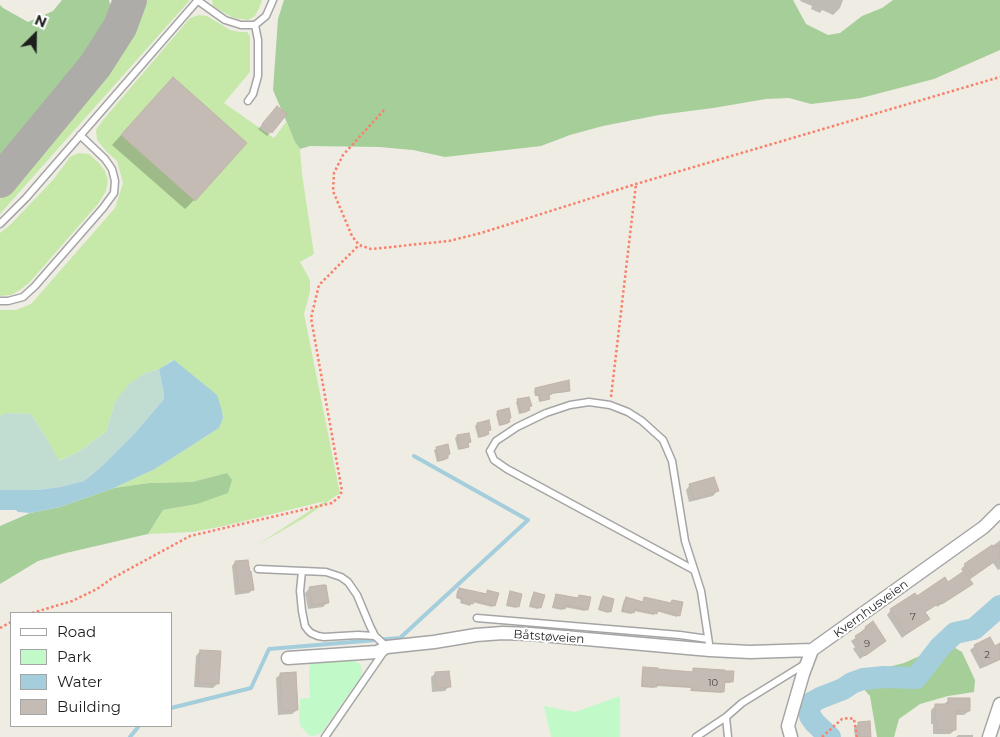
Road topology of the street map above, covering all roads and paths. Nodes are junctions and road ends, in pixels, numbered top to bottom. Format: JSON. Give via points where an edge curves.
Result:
{"nodes":[{"id":1,"x":198,"y":0,"type":"edge"},
{"id":2,"x":274,"y":0,"type":"edge"},
{"id":3,"x":255,"y":25,"type":"junction"},
{"id":4,"x":1000,"y":77,"type":"edge"},
{"id":5,"x":248,"y":101,"type":"dead end"},
{"id":6,"x":384,"y":110,"type":"dead end"},
{"id":7,"x":80,"y":135,"type":"junction"},
{"id":8,"x":636,"y":184,"type":"junction"},
{"id":9,"x":0,"y":224,"type":"edge"},
{"id":10,"x":359,"y":245,"type":"junction"},
{"id":11,"x":0,"y":301,"type":"edge"},
{"id":12,"x":610,"y":405,"type":"junction"},
{"id":13,"x":1000,"y":511,"type":"edge"},
{"id":14,"x":258,"y":569,"type":"dead end"},
{"id":15,"x":694,"y":570,"type":"junction"},
{"id":16,"x":302,"y":571,"type":"junction"},
{"id":17,"x":35,"y":612,"type":"edge"},
{"id":18,"x":477,"y":618,"type":"dead end"},
{"id":19,"x":375,"y":636,"type":"junction"},
{"id":20,"x":709,"y":645,"type":"junction"},
{"id":21,"x":387,"y":647,"type":"junction"},
{"id":22,"x":810,"y":656,"type":"junction"},
{"id":23,"x":288,"y":658,"type":"dead end"},
{"id":24,"x":1000,"y":704,"type":"edge"},
{"id":25,"x":726,"y":717,"type":"junction"},
{"id":26,"x":325,"y":737,"type":"edge"},
{"id":27,"x":696,"y":737,"type":"edge"},
{"id":28,"x":728,"y":737,"type":"edge"},
{"id":29,"x":791,"y":737,"type":"edge"},
{"id":30,"x":822,"y":737,"type":"edge"},
{"id":31,"x":857,"y":737,"type":"edge"},
{"id":32,"x":989,"y":737,"type":"edge"}],
"edges":[{"from":1,"to":3,"type":"lane","via":[[225,20]]},
{"from":1,"to":7,"type":"lane"},
{"from":2,"to":3,"type":"lane","via":[[266,16]]},
{"from":3,"to":5,"type":"lane","via":[[258,76]]},
{"from":4,"to":8,"type":"path"},
{"from":6,"to":10,"type":"path","via":[[343,155],[334,173],[333,191],[342,216]]},
{"from":7,"to":9,"type":"lane"},
{"from":7,"to":11,"type":"lane","via":[[112,169],[114,193],[35,286],[23,297]]},
{"from":8,"to":10,"type":"path","via":[[448,241],[371,249]]},
{"from":8,"to":12,"type":"path"},
{"from":10,"to":17,"type":"path","via":[[319,285],[311,318],[342,490],[339,497],[332,503],[190,536],[97,590]]},
{"from":12,"to":15,"type":"lane","via":[[642,421],[663,440],[672,461],[685,540]]},
{"from":12,"to":15,"type":"lane","via":[[589,402],[546,412],[496,441],[490,451],[494,460],[507,469]]},
{"from":13,"to":22,"type":"street","name":"Kvernhusveien","via":[[984,527]]},
{"from":14,"to":16,"type":"lane"},
{"from":15,"to":20,"type":"lane","via":[[701,590]]},
{"from":16,"to":19,"type":"lane","via":[[326,572],[348,582]]},
{"from":16,"to":19,"type":"lane","via":[[302,611],[305,626],[311,633],[324,637]]},
{"from":18,"to":20,"type":"lane","via":[[680,635]]},
{"from":19,"to":21,"type":"lane"},
{"from":20,"to":21,"type":"street","name":"Båtstøveien","via":[[503,633]]},
{"from":20,"to":22,"type":"street","name":"Båtstøveien","via":[[750,652]]},
{"from":21,"to":23,"type":"street","name":"Båtstøveien","via":[[377,652]]},
{"from":21,"to":26,"type":"lane"},
{"from":22,"to":25,"type":"lane"},
{"from":22,"to":29,"type":"street","via":[[788,726]]},
{"from":24,"to":32,"type":"street"},
{"from":25,"to":27,"type":"lane"},
{"from":25,"to":28,"type":"lane"},
{"from":30,"to":31,"type":"path","via":[[842,719],[849,718],[854,719]]}]}
